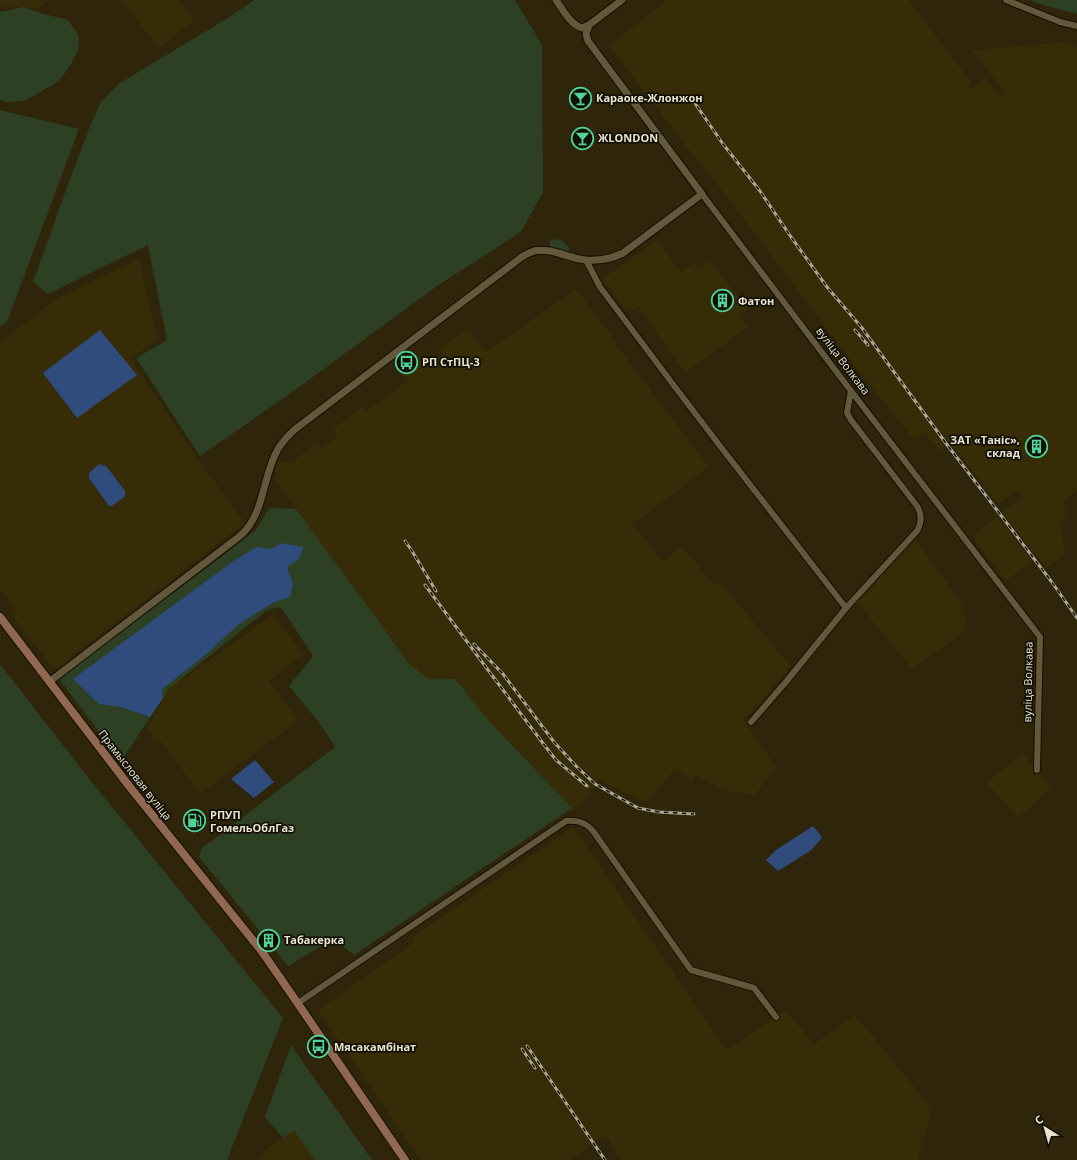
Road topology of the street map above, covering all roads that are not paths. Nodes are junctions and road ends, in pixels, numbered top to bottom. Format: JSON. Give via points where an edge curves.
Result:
{"nodes":[{"id":1,"x":556,"y":0,"type":"edge"},
{"id":2,"x":622,"y":0,"type":"edge"},
{"id":3,"x":1006,"y":0,"type":"edge"},
{"id":4,"x":589,"y":25,"type":"junction"},
{"id":5,"x":1077,"y":26,"type":"edge"},
{"id":6,"x":702,"y":194,"type":"junction"},
{"id":7,"x":586,"y":260,"type":"junction"},
{"id":8,"x":851,"y":391,"type":"junction"},
{"id":9,"x":846,"y":608,"type":"junction"},
{"id":10,"x":0,"y":617,"type":"edge"},
{"id":11,"x":49,"y":682,"type":"junction"},
{"id":12,"x":751,"y":722,"type":"dead end"},
{"id":13,"x":1036,"y":770,"type":"dead end"},
{"id":14,"x":298,"y":1003,"type":"junction"},
{"id":15,"x":776,"y":1017,"type":"dead end"},
{"id":16,"x":405,"y":1160,"type":"edge"}],
"edges":[{"from":1,"to":4,"type":"street","via":[[576,26],[582,28]]},
{"from":2,"to":4,"type":"street"},
{"from":3,"to":5,"type":"street","via":[[1060,22]]},
{"from":4,"to":6,"type":"street","name":"вуліца Волкава","via":[[586,34],[588,41]]},
{"from":6,"to":7,"type":"street","via":[[623,253],[611,259]]},
{"from":6,"to":8,"type":"street","name":"вуліца Волкава"},
{"from":7,"to":9,"type":"street","via":[[600,287]]},
{"from":7,"to":11,"type":"street","via":[[546,251],[528,253],[294,430],[284,439],[272,460],[258,509],[245,531]]},
{"from":8,"to":9,"type":"street","via":[[848,413],[851,420],[921,511],[921,525]]},
{"from":8,"to":13,"type":"street","name":"вуліца Волкава","via":[[1040,637]]},
{"from":9,"to":12,"type":"street"},
{"from":10,"to":11,"type":"main road","name":"Прамысловая вуліца"},
{"from":11,"to":14,"type":"main road","name":"Прамысловая вуліца","via":[[157,822],[260,949]]},
{"from":14,"to":15,"type":"street","via":[[566,821],[575,820],[593,831],[691,970],[754,988]]},
{"from":14,"to":16,"type":"main road","name":"Прамысловая вуліца"}]}
